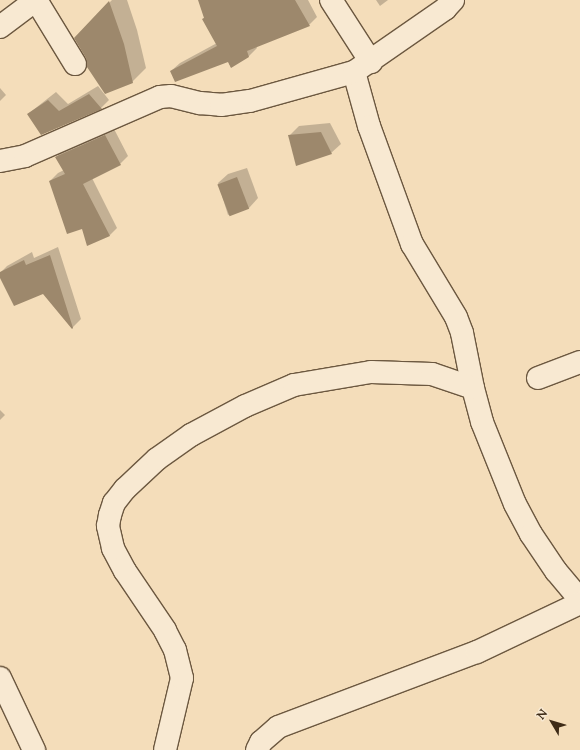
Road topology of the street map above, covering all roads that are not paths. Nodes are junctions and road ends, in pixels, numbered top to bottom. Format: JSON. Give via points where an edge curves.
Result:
{"nodes":[{"id":1,"x":331,"y":0,"type":"edge"},
{"id":2,"x":453,"y":0,"type":"edge"},
{"id":3,"x":0,"y":27,"type":"edge"},
{"id":4,"x":75,"y":64,"type":"dead end"},
{"id":5,"x":362,"y":67,"type":"junction"},
{"id":6,"x":0,"y":161,"type":"edge"},
{"id":7,"x":580,"y":362,"type":"edge"},
{"id":8,"x":538,"y":378,"type":"dead end"},
{"id":9,"x":473,"y":388,"type":"junction"},
{"id":10,"x":580,"y":602,"type":"edge"},
{"id":11,"x":0,"y":678,"type":"edge"},
{"id":12,"x":34,"y":750,"type":"edge"},
{"id":13,"x":165,"y":750,"type":"edge"},
{"id":14,"x":257,"y":750,"type":"edge"}],
"edges":[{"from":1,"to":5,"type":"street"},
{"from":2,"to":5,"type":"street","via":[[445,9]]},
{"from":3,"to":4,"type":"street","via":[[36,0]]},
{"from":5,"to":6,"type":"street","via":[[250,101],[221,105],[171,96],[160,97],[25,156]]},
{"from":5,"to":9,"type":"street","via":[[369,126],[412,244],[456,317],[462,333]]},
{"from":7,"to":8,"type":"street"},
{"from":9,"to":10,"type":"street","via":[[482,422],[515,504],[531,534]]},
{"from":9,"to":13,"type":"street","via":[[432,374],[371,372],[294,385],[245,406],[191,436],[156,459],[125,489],[114,503],[110,515],[108,526],[113,548],[129,577],[165,630],[175,650],[182,678]]},
{"from":10,"to":14,"type":"street","via":[[476,652],[278,727],[261,742]]},
{"from":11,"to":12,"type":"street"}]}
